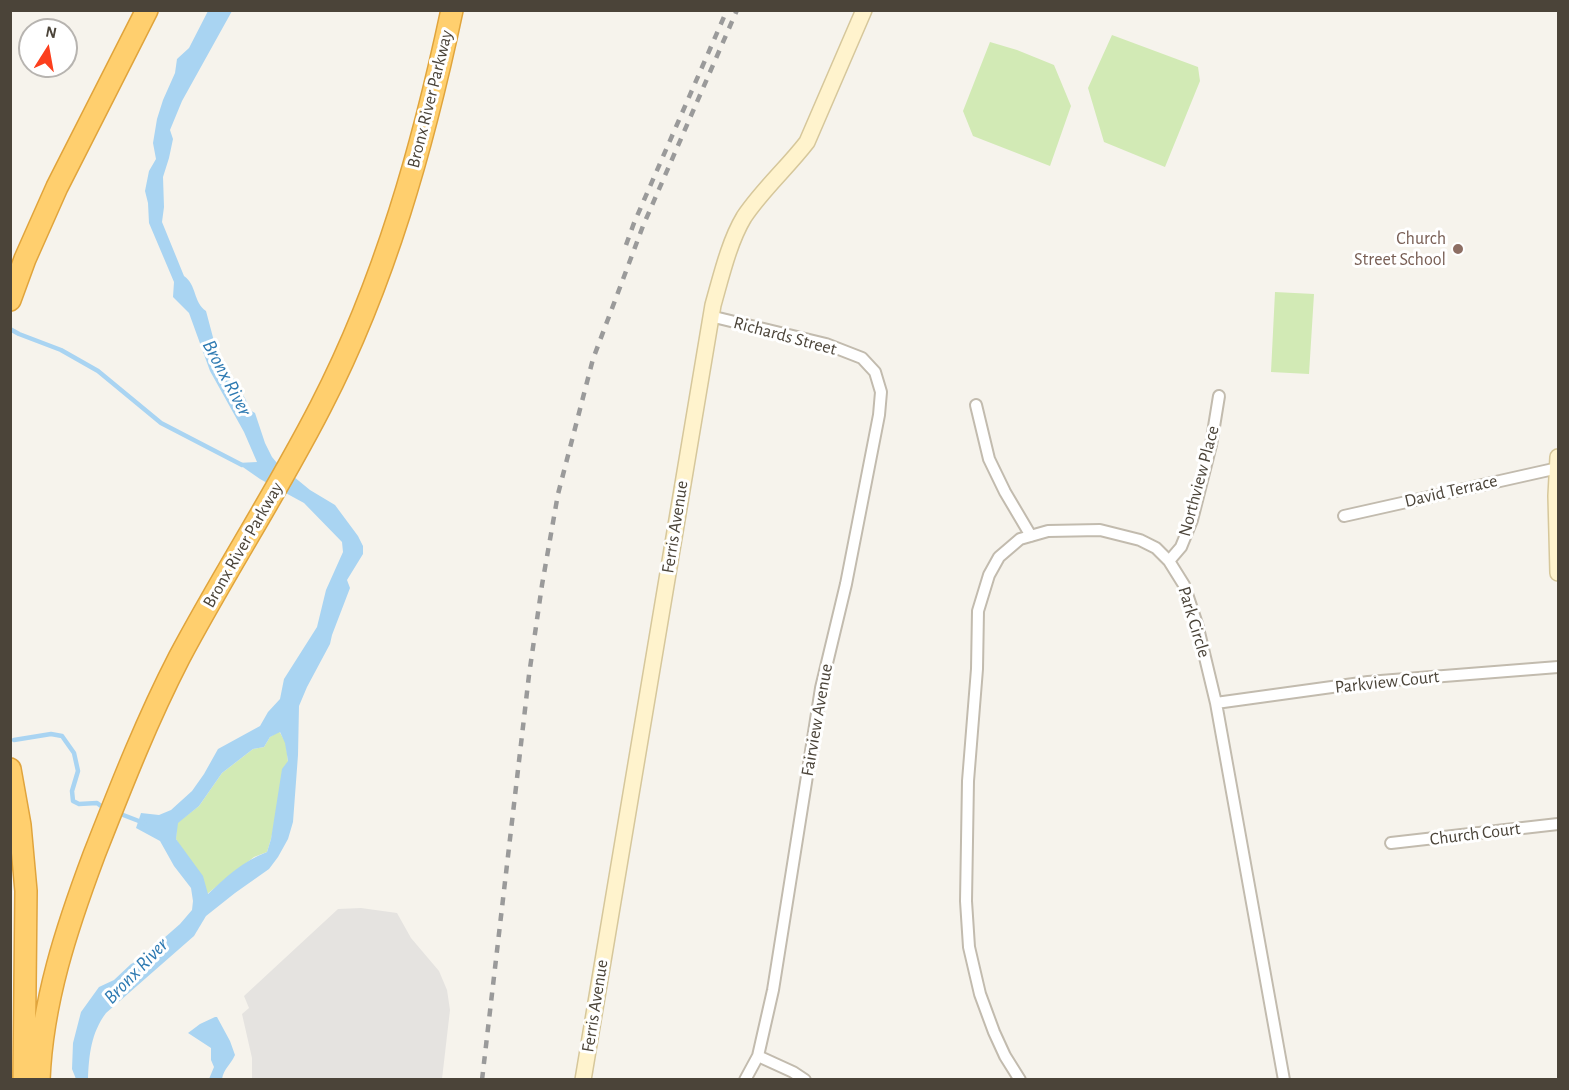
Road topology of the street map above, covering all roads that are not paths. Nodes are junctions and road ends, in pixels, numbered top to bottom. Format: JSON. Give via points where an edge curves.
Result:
{"nodes":[{"id":1,"x":147,"y":10,"type":"edge"},
{"id":2,"x":452,"y":10,"type":"edge"},
{"id":3,"x":864,"y":10,"type":"edge"},
{"id":4,"x":10,"y":300,"type":"edge"},
{"id":5,"x":710,"y":316,"type":"junction"},
{"id":6,"x":879,"y":386,"type":"joint"},
{"id":7,"x":1219,"y":396,"type":"dead end"},
{"id":8,"x":976,"y":405,"type":"dead end"},
{"id":9,"x":1558,"y":457,"type":"edge"},
{"id":10,"x":1558,"y":468,"type":"edge"},
{"id":11,"x":1344,"y":516,"type":"dead end"},
{"id":12,"x":1031,"y":536,"type":"junction"},
{"id":13,"x":1169,"y":561,"type":"junction"},
{"id":14,"x":1558,"y":573,"type":"edge"},
{"id":15,"x":1558,"y":667,"type":"edge"},
{"id":16,"x":1216,"y":703,"type":"junction"},
{"id":17,"x":10,"y":769,"type":"edge"},
{"id":18,"x":1558,"y":824,"type":"edge"},
{"id":19,"x":1391,"y":843,"type":"dead end"},
{"id":20,"x":758,"y":1056,"type":"junction"},
{"id":21,"x":24,"y":1080,"type":"edge"},
{"id":22,"x":39,"y":1080,"type":"edge"},
{"id":23,"x":583,"y":1080,"type":"edge"},
{"id":24,"x":745,"y":1080,"type":"edge"},
{"id":25,"x":805,"y":1080,"type":"edge"},
{"id":26,"x":1020,"y":1080,"type":"edge"},
{"id":27,"x":1284,"y":1080,"type":"edge"}],
"edges":[{"from":1,"to":4,"type":"highway","via":[[57,187]]},
{"from":2,"to":22,"type":"highway","name":"Bronx River Parkway","via":[[418,154],[385,255],[346,354],[299,447],[179,658],[114,803],[57,965]]},
{"from":3,"to":5,"type":"street","name":"Ferris Avenue","via":[[807,142],[755,202],[737,231]]},
{"from":5,"to":6,"type":"street","name":"Richards Street","via":[[826,344],[862,358],[875,372]]},
{"from":5,"to":23,"type":"street","name":"Ferris Avenue"},
{"from":6,"to":20,"type":"street","name":"Fairview Avenue","via":[[879,415],[821,688],[773,990]]},
{"from":7,"to":13,"type":"street","name":"Northview Place","via":[[1192,520],[1181,547]]},
{"from":8,"to":12,"type":"street","via":[[989,459]]},
{"from":9,"to":10,"type":"street"},
{"from":10,"to":11,"type":"street","name":"David Terrace"},
{"from":10,"to":14,"type":"street"},
{"from":12,"to":13,"type":"street","name":"Park Circle","via":[[1048,531],[1100,530],[1140,540]]},
{"from":12,"to":26,"type":"street","name":"Park Circle","via":[[1020,539],[999,557],[978,611],[968,781],[969,947],[991,1023]]},
{"from":13,"to":16,"type":"street","name":"Park Circle","via":[[1184,585],[1197,624]]},
{"from":15,"to":16,"type":"street","name":"Parkview Court","via":[[1368,682]]},
{"from":16,"to":27,"type":"street","name":"Park Circle"},
{"from":17,"to":21,"type":"highway","via":[[20,819],[26,891]]},
{"from":18,"to":19,"type":"street","name":"Church Court"},
{"from":20,"to":24,"type":"street","name":"Fairview Avenue"},
{"from":20,"to":25,"type":"street"}]}
